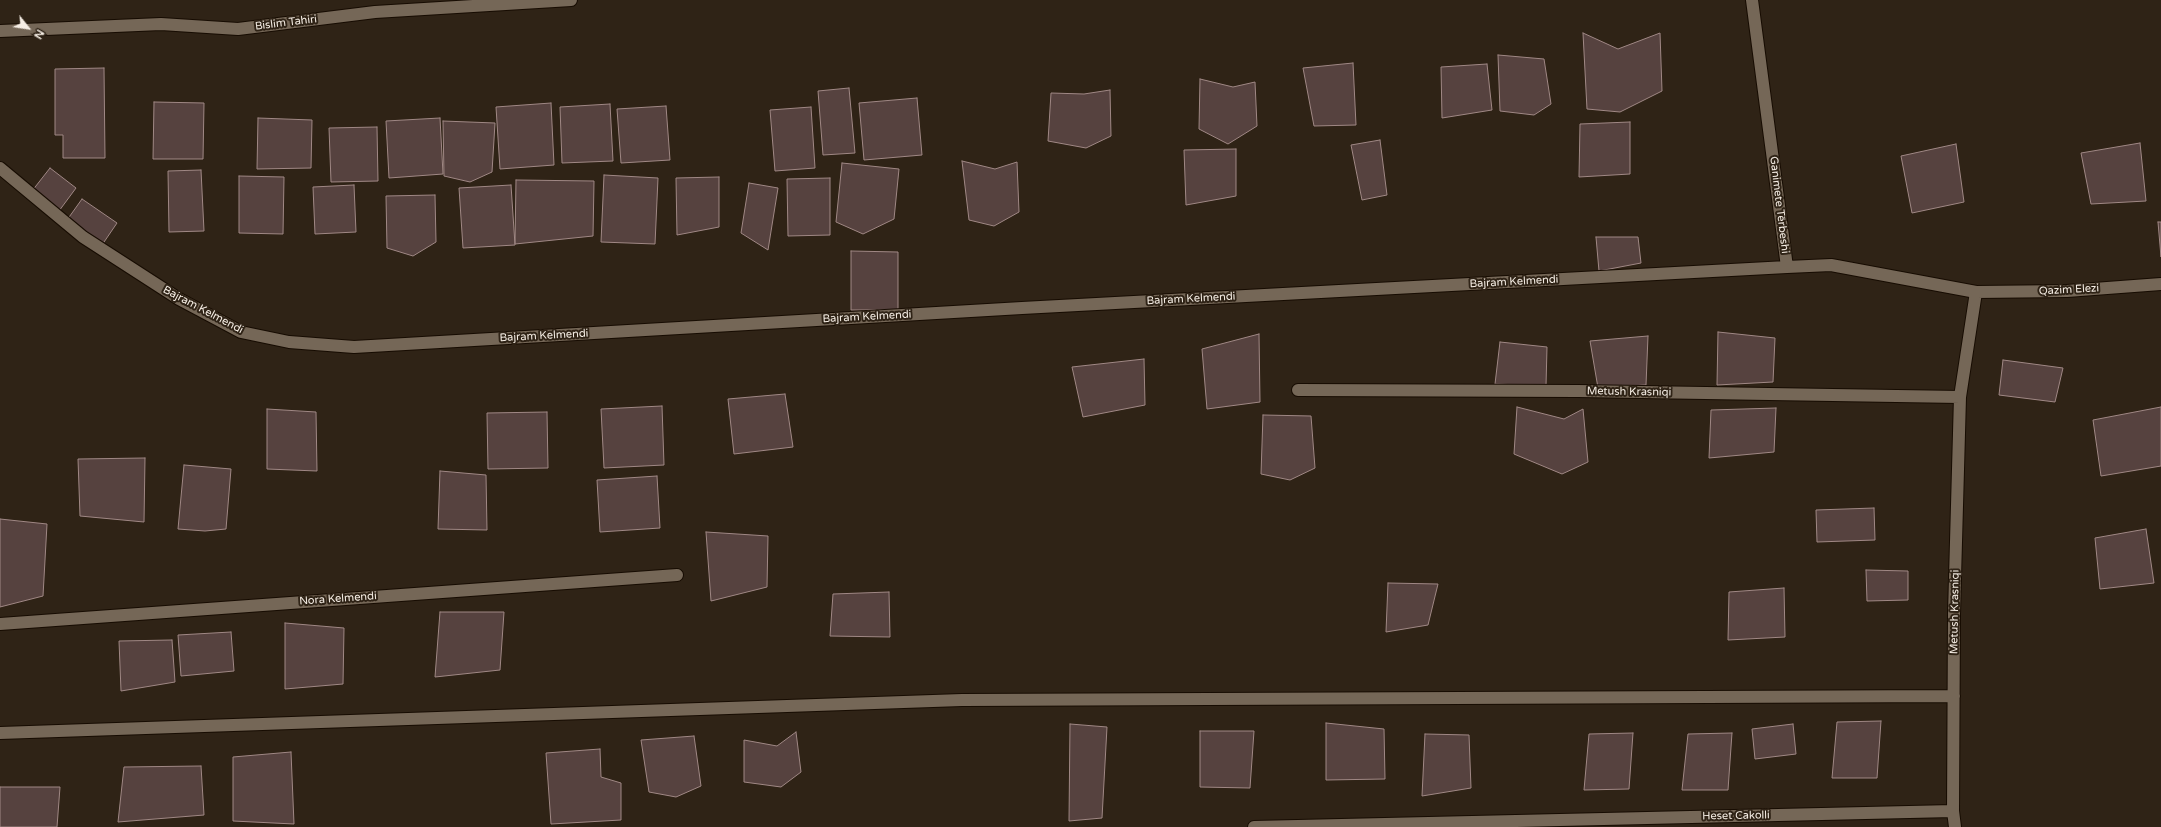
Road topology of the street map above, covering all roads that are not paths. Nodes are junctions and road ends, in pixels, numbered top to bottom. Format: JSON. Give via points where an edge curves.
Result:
{"nodes":[{"id":1,"x":571,"y":0,"type":"edge"},
{"id":2,"x":1752,"y":0,"type":"edge"},
{"id":3,"x":0,"y":31,"type":"edge"},
{"id":4,"x":0,"y":168,"type":"edge"},
{"id":5,"x":1787,"y":267,"type":"junction"},
{"id":6,"x":2161,"y":284,"type":"edge"},
{"id":7,"x":1976,"y":292,"type":"junction"},
{"id":8,"x":1298,"y":390,"type":"dead end"},
{"id":9,"x":1960,"y":397,"type":"junction"},
{"id":10,"x":677,"y":575,"type":"dead end"},
{"id":11,"x":0,"y":624,"type":"edge"},
{"id":12,"x":1954,"y":696,"type":"junction"},
{"id":13,"x":0,"y":733,"type":"edge"},
{"id":14,"x":1953,"y":811,"type":"junction"},
{"id":15,"x":1254,"y":827,"type":"edge"},
{"id":16,"x":1955,"y":827,"type":"edge"}],
"edges":[{"from":1,"to":3,"type":"street","name":"Bislim Tahiri","via":[[375,12],[238,28],[161,24]]},
{"from":2,"to":5,"type":"street","name":"Ganimete Tërbeshi"},
{"from":4,"to":5,"type":"street","name":"Bajram Kelmendi","via":[[83,237],[179,299],[241,332],[289,342],[354,347]]},
{"from":5,"to":7,"type":"street","name":"Ganimete Tërbeshi","via":[[1831,265]]},
{"from":6,"to":7,"type":"street","name":"Qazim Elezi","via":[[2068,291]]},
{"from":7,"to":9,"type":"street","name":"Metush Krasniqi"},
{"from":8,"to":9,"type":"street","name":"Metush Krasniqi"},
{"from":9,"to":12,"type":"street","name":"Metush Krasniqi"},
{"from":10,"to":11,"type":"street","name":"Nora Kelmendi"},
{"from":12,"to":13,"type":"street","via":[[962,700]]},
{"from":12,"to":14,"type":"street","name":"Metush Krasniqi"},
{"from":14,"to":15,"type":"street","name":"Heset Cakolli"},
{"from":14,"to":16,"type":"street","name":"Metush Krasniqi"}]}
